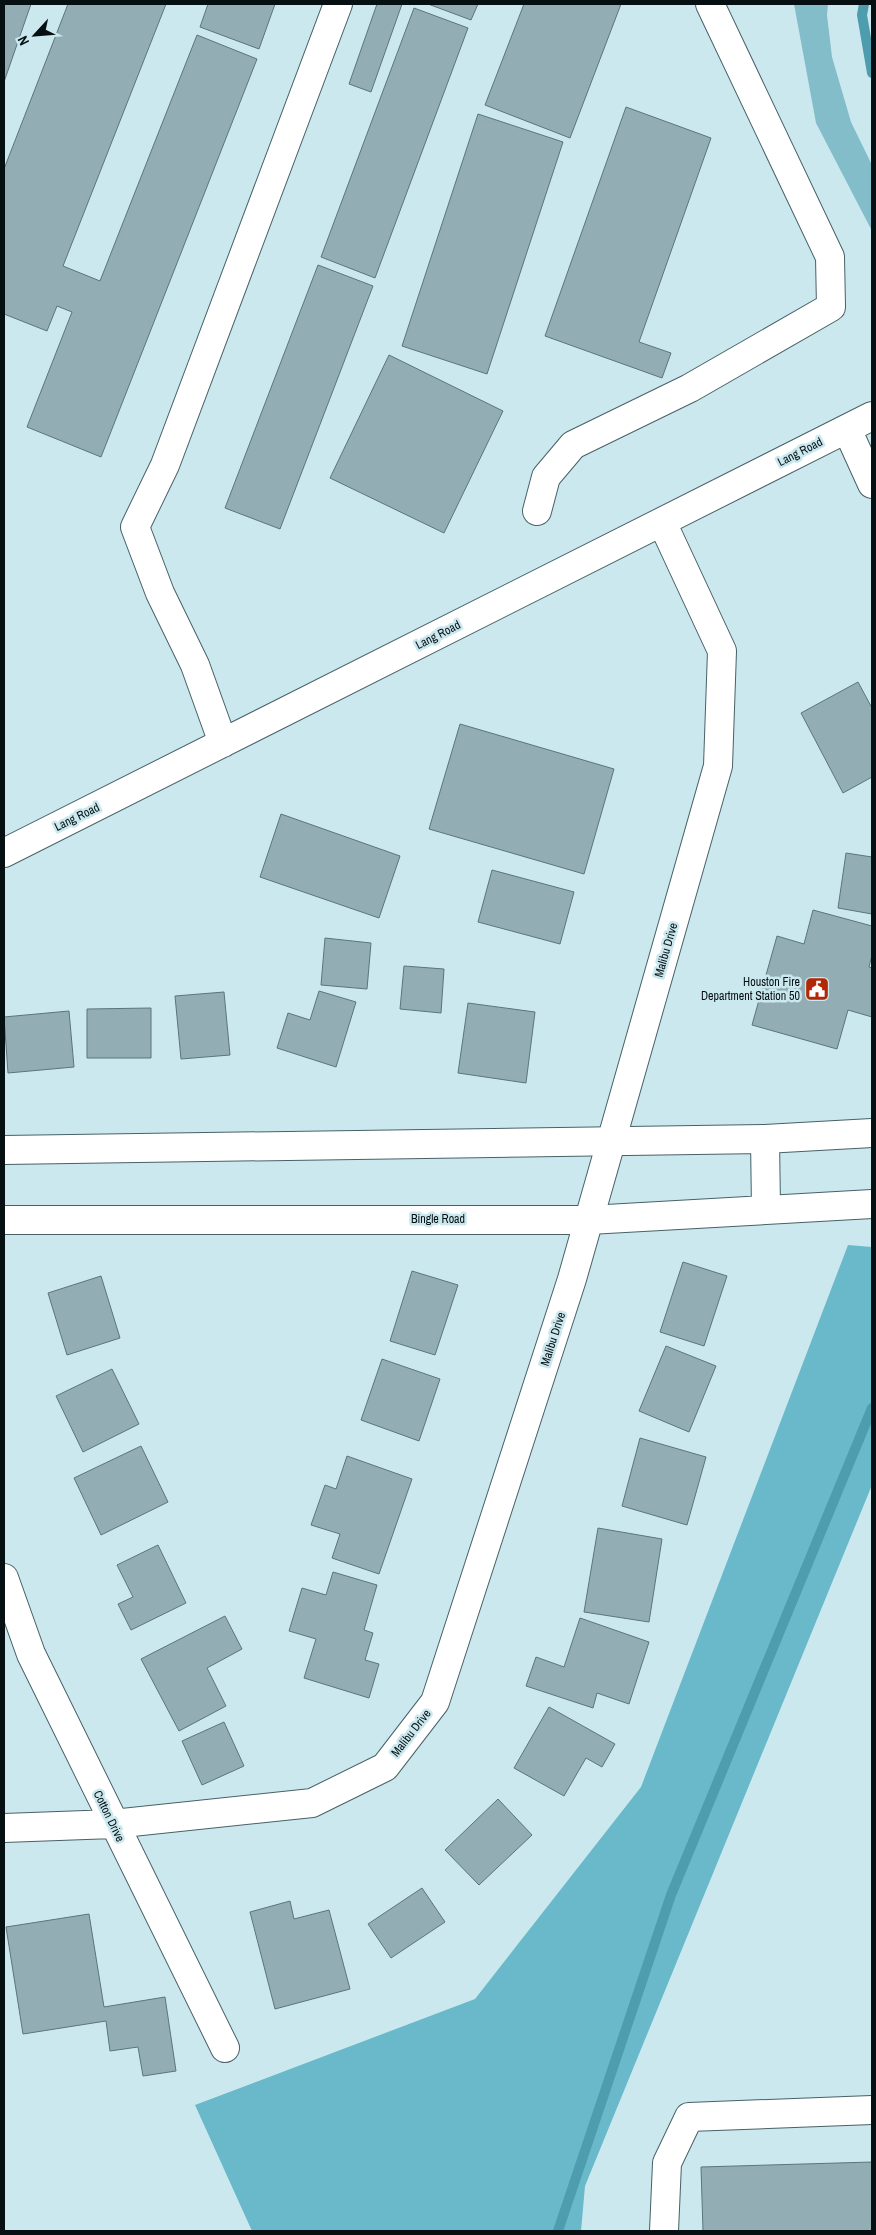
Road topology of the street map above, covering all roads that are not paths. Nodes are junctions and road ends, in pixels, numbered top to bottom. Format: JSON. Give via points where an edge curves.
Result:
{"nodes":[{"id":1,"x":338,"y":4,"type":"edge"},
{"id":2,"x":710,"y":4,"type":"edge"},
{"id":3,"x":872,"y":416,"type":"edge"},
{"id":4,"x":848,"y":428,"type":"junction"},
{"id":5,"x":872,"y":484,"type":"edge"},
{"id":6,"x":537,"y":511,"type":"dead end"},
{"id":7,"x":662,"y":522,"type":"junction"},
{"id":8,"x":223,"y":744,"type":"junction"},
{"id":9,"x":4,"y":853,"type":"edge"},
{"id":10,"x":872,"y":1133,"type":"edge"},
{"id":11,"x":765,"y":1139,"type":"junction"},
{"id":12,"x":610,"y":1141,"type":"junction"},
{"id":13,"x":4,"y":1150,"type":"edge"},
{"id":14,"x":872,"y":1204,"type":"edge"},
{"id":15,"x":766,"y":1209,"type":"junction"},
{"id":16,"x":4,"y":1220,"type":"edge"},
{"id":17,"x":588,"y":1220,"type":"junction"},
{"id":18,"x":4,"y":1578,"type":"edge"},
{"id":19,"x":113,"y":1824,"type":"junction"},
{"id":20,"x":4,"y":1828,"type":"edge"},
{"id":21,"x":225,"y":2048,"type":"dead end"},
{"id":22,"x":872,"y":2110,"type":"edge"},
{"id":23,"x":664,"y":2231,"type":"edge"}],
"edges":[{"from":1,"to":8,"type":"street","via":[[165,465],[135,527],[160,593],[195,665]]},
{"from":2,"to":6,"type":"street","via":[[830,258],[831,307],[690,388],[573,445],[546,477]]},
{"from":3,"to":4,"type":"street","name":"Lang Road"},
{"from":4,"to":5,"type":"street"},
{"from":4,"to":7,"type":"street","name":"Lang Road"},
{"from":7,"to":8,"type":"street","name":"Lang Road"},
{"from":7,"to":12,"type":"street","name":"Malibu Drive","via":[[722,651],[718,766]]},
{"from":8,"to":9,"type":"street","name":"Lang Road"},
{"from":10,"to":11,"type":"street"},
{"from":11,"to":12,"type":"street"},
{"from":11,"to":15,"type":"street"},
{"from":12,"to":13,"type":"street"},
{"from":12,"to":17,"type":"street","name":"Malibu Drive"},
{"from":14,"to":15,"type":"street","name":"Bingle Road"},
{"from":15,"to":17,"type":"street","name":"Bingle Road"},
{"from":16,"to":17,"type":"street","name":"Bingle Road"},
{"from":17,"to":19,"type":"street","name":"Malibu Drive","via":[[514,1462],[435,1702],[385,1767],[312,1803]]},
{"from":18,"to":19,"type":"street","name":"Cotton Drive","via":[[31,1654]]},
{"from":19,"to":20,"type":"street","name":"Malibu Drive"},
{"from":19,"to":21,"type":"street","name":"Cotton Drive"},
{"from":22,"to":23,"type":"street","via":[[689,2117],[667,2162]]}]}
